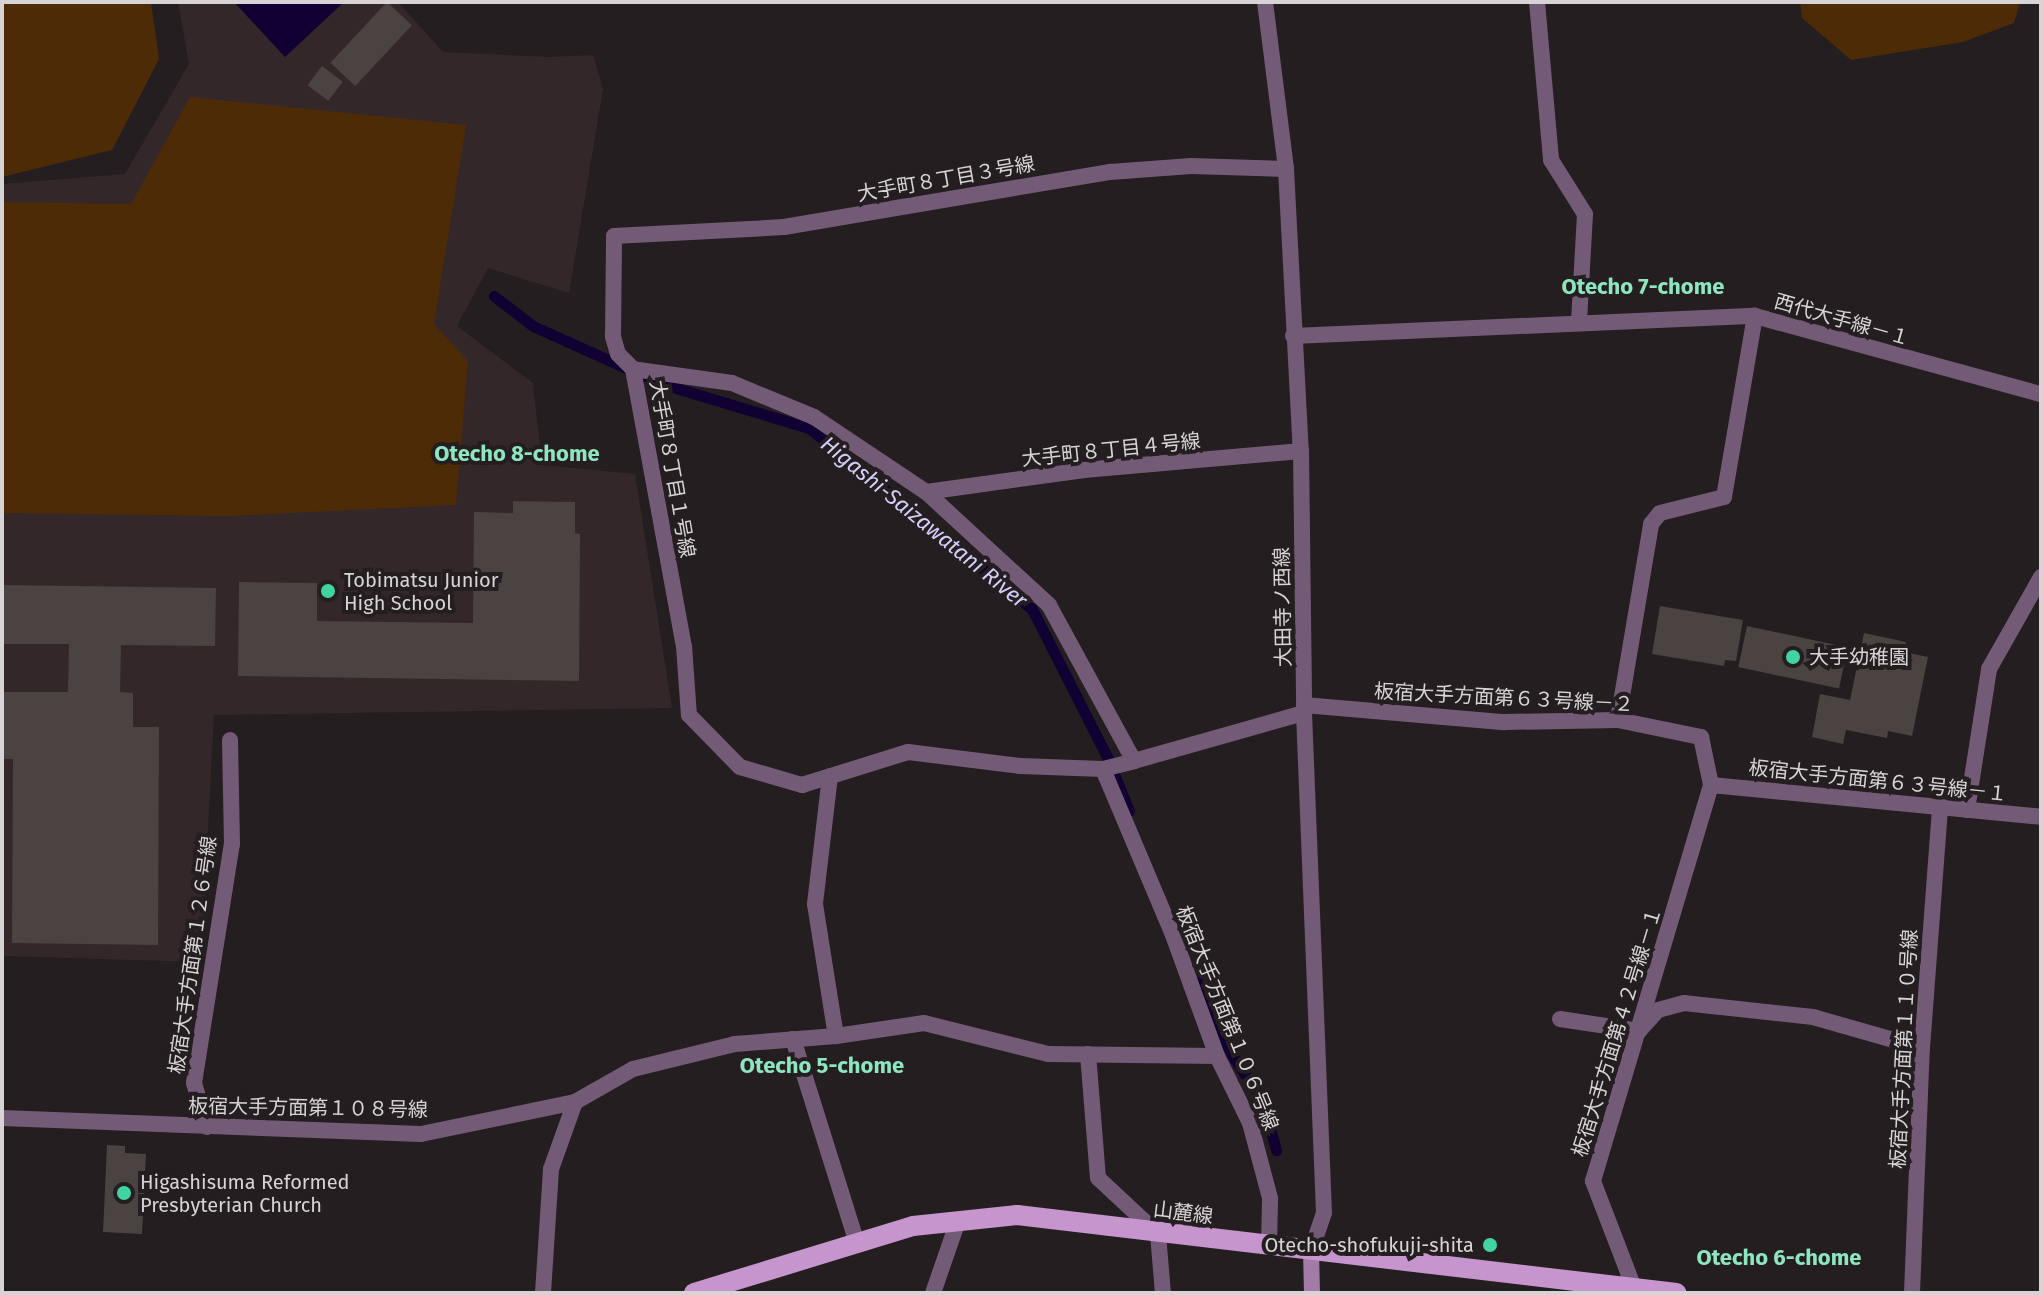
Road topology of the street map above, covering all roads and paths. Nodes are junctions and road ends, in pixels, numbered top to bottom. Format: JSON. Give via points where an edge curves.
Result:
{"nodes":[{"id":1,"x":1265,"y":2,"type":"edge"},
{"id":2,"x":1537,"y":2,"type":"edge"},
{"id":3,"x":1286,"y":169,"type":"junction"},
{"id":4,"x":614,"y":236,"type":"joint"},
{"id":5,"x":1755,"y":316,"type":"junction"},
{"id":6,"x":1579,"y":322,"type":"junction"},
{"id":7,"x":1293,"y":336,"type":"junction"},
{"id":8,"x":633,"y":369,"type":"junction"},
{"id":9,"x":2041,"y":394,"type":"edge"},
{"id":10,"x":1301,"y":451,"type":"junction"},
{"id":11,"x":926,"y":492,"type":"junction"},
{"id":12,"x":2041,"y":577,"type":"edge"},
{"id":13,"x":1304,"y":709,"type":"junction"},
{"id":14,"x":1618,"y":720,"type":"junction"},
{"id":15,"x":230,"y":740,"type":"dead end"},
{"id":16,"x":1133,"y":761,"type":"junction"},
{"id":17,"x":1105,"y":769,"type":"junction"},
{"id":18,"x":830,"y":776,"type":"junction"},
{"id":19,"x":1711,"y":785,"type":"junction"},
{"id":20,"x":1940,"y":808,"type":"junction"},
{"id":21,"x":1967,"y":810,"type":"junction"},
{"id":22,"x":2041,"y":817,"type":"edge"},
{"id":23,"x":1560,"y":1019,"type":"dead end"},
{"id":24,"x":1639,"y":1031,"type":"junction"},
{"id":25,"x":836,"y":1036,"type":"junction"},
{"id":26,"x":793,"y":1039,"type":"junction"},
{"id":27,"x":1922,"y":1048,"type":"junction"},
{"id":28,"x":1088,"y":1054,"type":"junction"},
{"id":29,"x":1217,"y":1056,"type":"junction"},
{"id":30,"x":575,"y":1102,"type":"junction"},
{"id":31,"x":2,"y":1118,"type":"edge"},
{"id":32,"x":207,"y":1127,"type":"junction"},
{"id":33,"x":958,"y":1221,"type":"junction"},
{"id":34,"x":1158,"y":1234,"type":"junction"},
{"id":35,"x":857,"y":1243,"type":"junction"},
{"id":36,"x":1269,"y":1247,"type":"junction"},
{"id":37,"x":1311,"y":1250,"type":"junction"},
{"id":38,"x":1634,"y":1288,"type":"junction"},
{"id":39,"x":543,"y":1293,"type":"edge"},
{"id":40,"x":694,"y":1293,"type":"edge"},
{"id":41,"x":933,"y":1293,"type":"edge"},
{"id":42,"x":1163,"y":1293,"type":"edge"},
{"id":43,"x":1312,"y":1293,"type":"edge"},
{"id":44,"x":1676,"y":1293,"type":"edge"},
{"id":45,"x":1912,"y":1293,"type":"edge"}],
"edges":[{"from":1,"to":3,"type":"street","name":"大田寺ノ西線"},
{"from":2,"to":6,"type":"street","via":[[1551,160],[1585,214]]},
{"from":3,"to":4,"type":"street","name":"大手町８丁目３号線","via":[[1191,166],[1110,172],[784,227]]},
{"from":3,"to":7,"type":"street","name":"大田寺ノ西線"},
{"from":4,"to":8,"type":"street","name":"大手町８丁目１号線","via":[[613,336],[618,354]]},
{"from":5,"to":6,"type":"street","name":"西代大手線－１"},
{"from":5,"to":9,"type":"street","name":"西代大手線－１"},
{"from":5,"to":14,"type":"street","via":[[1724,497],[1660,513],[1651,524]]},
{"from":6,"to":7,"type":"street","name":"西代大手線－１"},
{"from":7,"to":10,"type":"street","name":"大田寺ノ西線"},
{"from":8,"to":11,"type":"street","via":[[732,383],[814,417]]},
{"from":8,"to":18,"type":"street","name":"大手町８丁目１号線","via":[[684,646],[689,715],[740,767],[802,785]]},
{"from":10,"to":11,"type":"street","name":"大手町８丁目４号線","via":[[1084,470]]},
{"from":10,"to":13,"type":"street","name":"大田寺ノ西線"},
{"from":11,"to":16,"type":"street","via":[[1049,605]]},
{"from":12,"to":21,"type":"street","via":[[1989,669]]},
{"from":13,"to":14,"type":"street","name":"板宿大手方面第６３号線－２","via":[[1504,722]]},
{"from":13,"to":16,"type":"street","name":"板宿大手方面第６３号線－２"},
{"from":13,"to":37,"type":"street","name":"大田寺ノ西線","via":[[1324,1213]]},
{"from":14,"to":19,"type":"street","name":"板宿大手方面第６３号線－２","via":[[1701,737]]},
{"from":15,"to":32,"type":"street","name":"板宿大手方面第１２６号線","via":[[232,844],[194,1083]]},
{"from":16,"to":17,"type":"street","name":"板宿大手方面第６３号線－２"},
{"from":17,"to":18,"type":"street","via":[[1020,766],[908,752]]},
{"from":17,"to":29,"type":"street","name":"板宿大手方面第１０６号線"},
{"from":18,"to":25,"type":"street","via":[[815,904]]},
{"from":19,"to":20,"type":"street","name":"板宿大手方面第６３号線－１"},
{"from":19,"to":24,"type":"street","name":"板宿大手方面第４２号線－１"},
{"from":20,"to":21,"type":"street","name":"板宿大手方面第６３号線－１"},
{"from":20,"to":27,"type":"street","name":"板宿大手方面第１１０号線"},
{"from":21,"to":22,"type":"street","name":"板宿大手方面第６３号線－１"},
{"from":23,"to":24,"type":"street"},
{"from":24,"to":27,"type":"street","via":[[1658,1010],[1684,1003],[1813,1017]]},
{"from":24,"to":38,"type":"street","name":"板宿大手方面第４２号線－１","via":[[1593,1181]]},
{"from":25,"to":26,"type":"street","name":"板宿大手方面第１０８号線"},
{"from":25,"to":28,"type":"street","name":"板宿大手方面第１０８号線","via":[[924,1023],[1048,1054]]},
{"from":26,"to":30,"type":"street","name":"板宿大手方面第１０８号線","via":[[735,1044],[633,1069]]},
{"from":26,"to":35,"type":"street"},
{"from":27,"to":45,"type":"street","name":"板宿大手方面第１１０号線"},
{"from":28,"to":29,"type":"street","name":"板宿大手方面第１０８号線"},
{"from":28,"to":34,"type":"street","via":[[1098,1178]]},
{"from":29,"to":36,"type":"street","name":"板宿大手方面第１０６号線","via":[[1250,1123],[1270,1198]]},
{"from":30,"to":32,"type":"street","name":"板宿大手方面第１０８号線","via":[[421,1134]]},
{"from":30,"to":39,"type":"street","via":[[551,1169]]},
{"from":31,"to":32,"type":"street","name":"板宿大手方面第１０８号線"},
{"from":33,"to":34,"type":"main road","name":"山麓線","via":[[1017,1215]]},
{"from":33,"to":35,"type":"main road","name":"山麓線","via":[[913,1226]]},
{"from":33,"to":41,"type":"street"},
{"from":34,"to":36,"type":"main road","name":"山麓線"},
{"from":34,"to":42,"type":"street"},
{"from":35,"to":40,"type":"main road","name":"山麓線"},
{"from":36,"to":37,"type":"main road","name":"山麓線"},
{"from":37,"to":38,"type":"main road","name":"山麓線"},
{"from":37,"to":43,"type":"street"},
{"from":38,"to":44,"type":"main road","name":"山麓線"}]}
